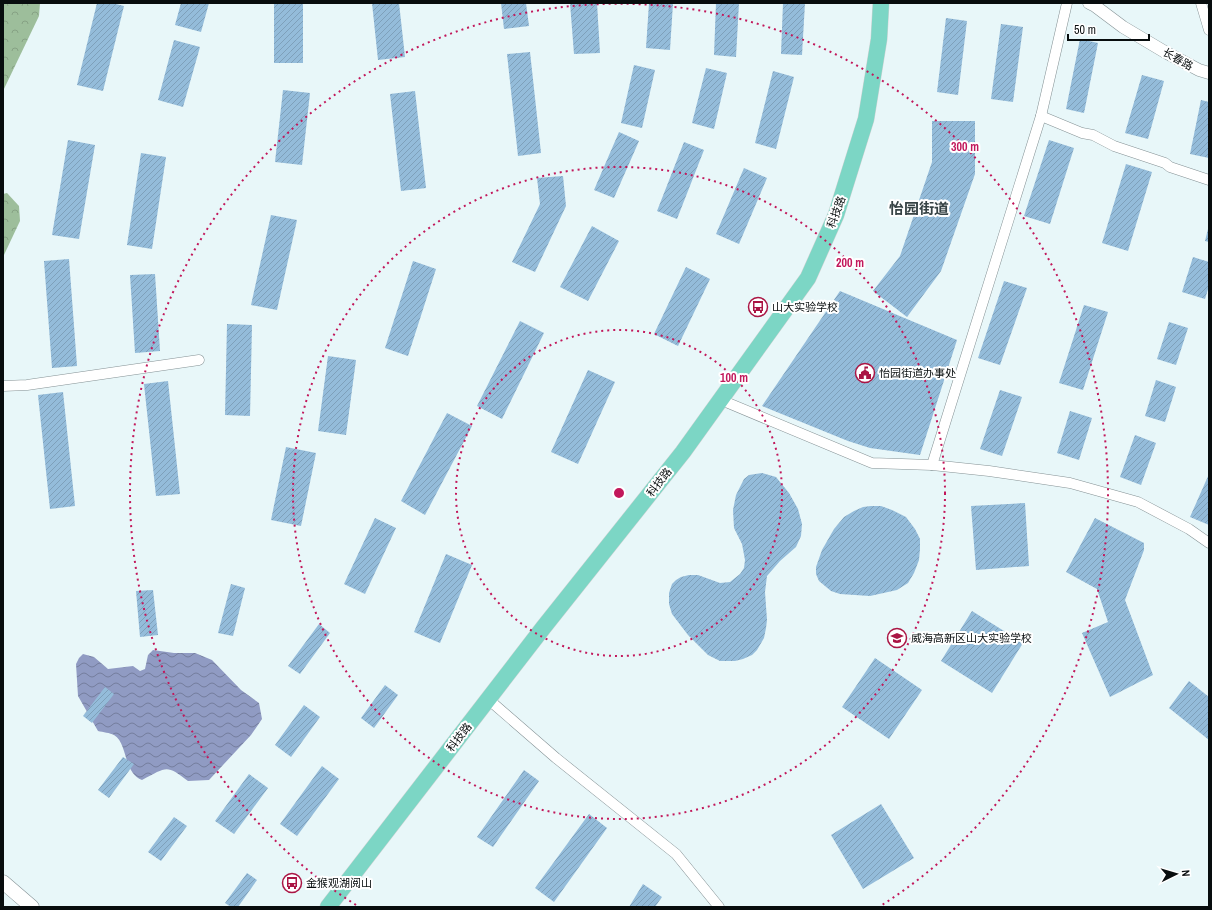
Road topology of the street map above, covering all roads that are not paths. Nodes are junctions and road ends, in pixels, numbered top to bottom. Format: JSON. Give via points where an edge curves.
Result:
{"nodes":[{"id":1,"x":881,"y":3,"type":"edge"},
{"id":2,"x":1067,"y":3,"type":"edge"},
{"id":3,"x":1089,"y":3,"type":"edge"},
{"id":4,"x":1201,"y":3,"type":"edge"},
{"id":5,"x":1209,"y":30,"type":"edge"},
{"id":6,"x":1209,"y":73,"type":"edge"},
{"id":7,"x":1041,"y":116,"type":"junction"},
{"id":8,"x":1209,"y":180,"type":"edge"},
{"id":9,"x":199,"y":360,"type":"dead end"},
{"id":10,"x":3,"y":386,"type":"edge"},
{"id":11,"x":721,"y":400,"type":"junction"},
{"id":12,"x":932,"y":465,"type":"junction"},
{"id":13,"x":1209,"y":543,"type":"edge"},
{"id":14,"x":488,"y":699,"type":"junction"},
{"id":15,"x":3,"y":882,"type":"edge"},
{"id":16,"x":32,"y":907,"type":"edge"},
{"id":17,"x":328,"y":907,"type":"edge"},
{"id":18,"x":718,"y":907,"type":"edge"}],
"edges":[{"from":1,"to":11,"type":"main road","name":"科技路","via":[[879,39],[866,119],[836,215],[808,278]]},
{"from":2,"to":7,"type":"street"},
{"from":3,"to":6,"type":"street","name":"长春路","via":[[1165,52]]},
{"from":4,"to":5,"type":"street"},
{"from":7,"to":8,"type":"street","via":[[1093,135],[1114,146]]},
{"from":7,"to":12,"type":"street"},
{"from":9,"to":10,"type":"street","via":[[27,385]]},
{"from":11,"to":12,"type":"street","via":[[872,463]]},
{"from":11,"to":14,"type":"main road","name":"科技路"},
{"from":12,"to":13,"type":"street","via":[[1070,483],[1138,502],[1189,529]]},
{"from":14,"to":17,"type":"main road","name":"科技路"},
{"from":14,"to":18,"type":"street","via":[[556,758],[676,854]]},
{"from":15,"to":16,"type":"main road"}]}
